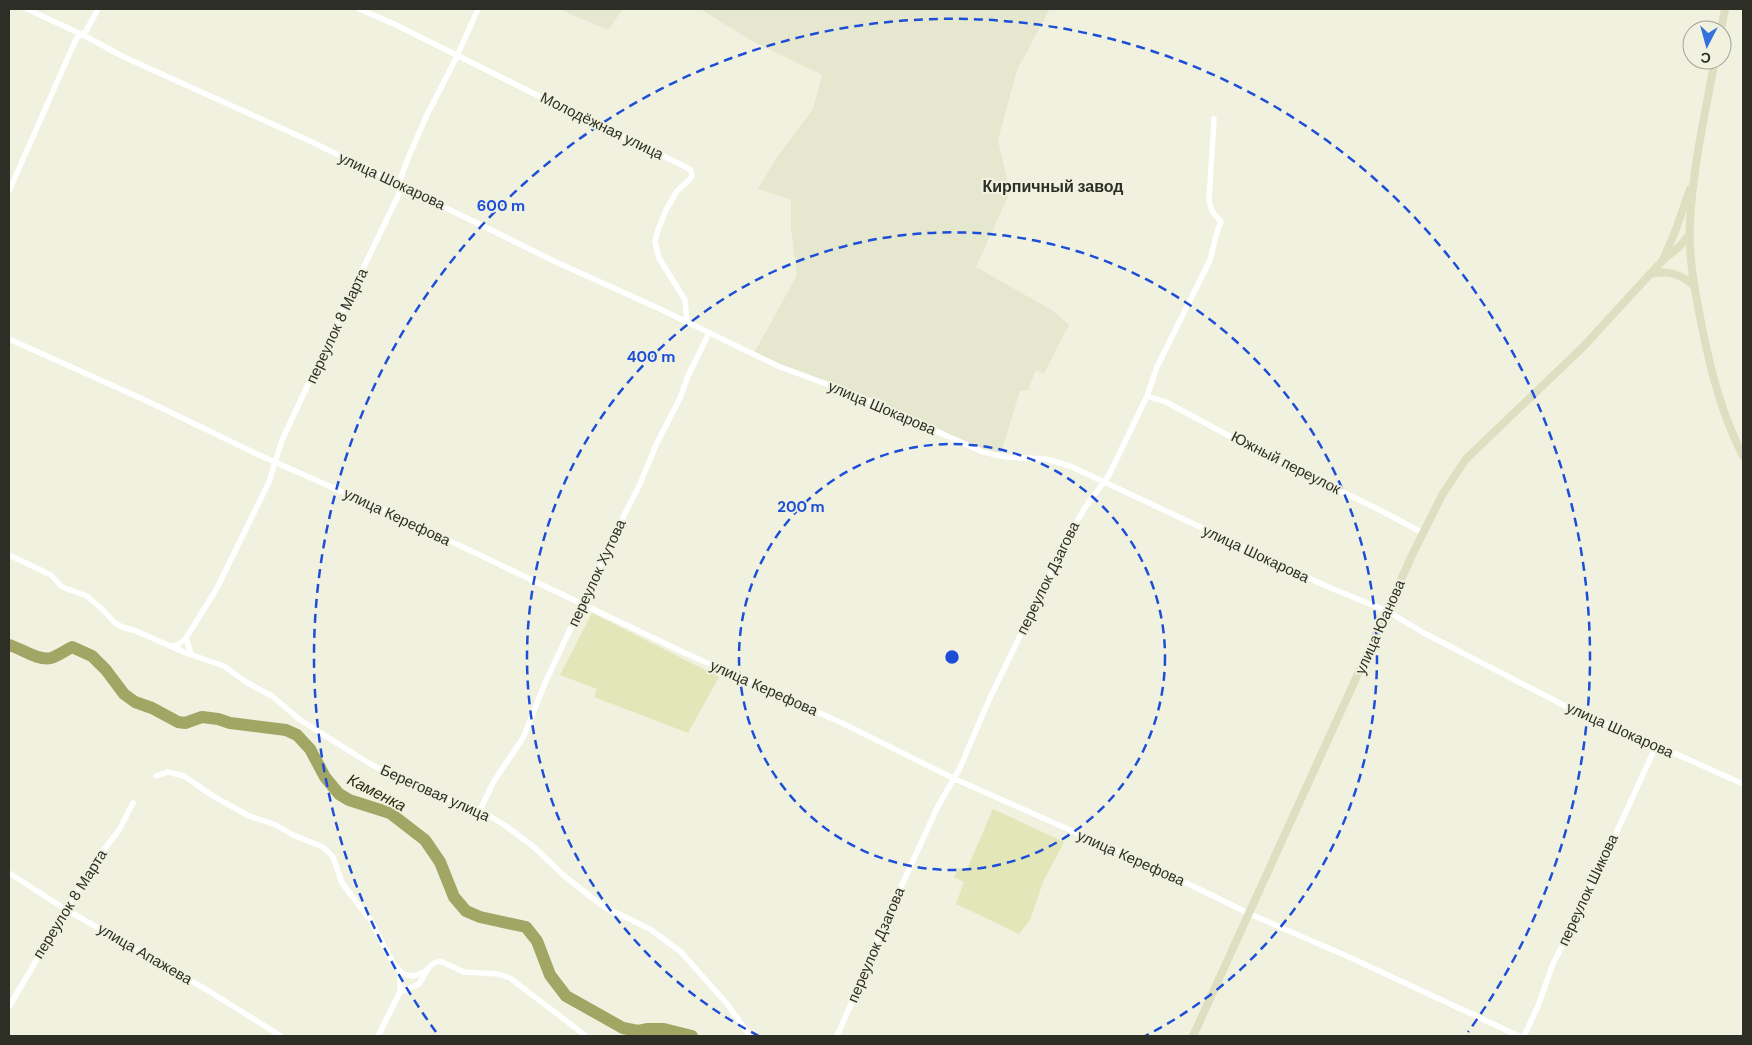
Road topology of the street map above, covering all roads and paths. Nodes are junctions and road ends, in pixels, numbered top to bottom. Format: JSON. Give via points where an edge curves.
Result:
{"nodes":[{"id":1,"x":27,"y":9,"type":"edge"},
{"id":2,"x":98,"y":9,"type":"edge"},
{"id":3,"x":359,"y":9,"type":"edge"},
{"id":4,"x":478,"y":9,"type":"edge"},
{"id":5,"x":82,"y":34,"type":"junction"},
{"id":6,"x":457,"y":56,"type":"junction"},
{"id":7,"x":1713,"y":70,"type":"edge"},
{"id":8,"x":1214,"y":119,"type":"dead end"},
{"id":9,"x":1696,"y":170,"type":"junction"},
{"id":10,"x":400,"y":186,"type":"junction"},
{"id":11,"x":9,"y":191,"type":"edge"},
{"id":12,"x":1690,"y":234,"type":"junction"},
{"id":13,"x":1662,"y":260,"type":"junction"},
{"id":14,"x":1650,"y":274,"type":"junction"},
{"id":15,"x":1694,"y":286,"type":"junction"},
{"id":16,"x":687,"y":322,"type":"junction"},
{"id":17,"x":709,"y":333,"type":"junction"},
{"id":18,"x":9,"y":339,"type":"edge"},
{"id":19,"x":1147,"y":396,"type":"junction"},
{"id":20,"x":1743,"y":456,"type":"edge"},
{"id":21,"x":275,"y":461,"type":"junction"},
{"id":22,"x":1105,"y":482,"type":"junction"},
{"id":23,"x":1423,"y":534,"type":"junction"},
{"id":24,"x":9,"y":555,"type":"edge"},
{"id":25,"x":583,"y":604,"type":"junction"},
{"id":26,"x":1387,"y":611,"type":"junction"},
{"id":27,"x":186,"y":638,"type":"junction"},
{"id":28,"x":173,"y":646,"type":"junction"},
{"id":29,"x":191,"y":654,"type":"junction"},
{"id":30,"x":1656,"y":746,"type":"junction"},
{"id":31,"x":156,"y":776,"type":"dead end"},
{"id":32,"x":954,"y":778,"type":"junction"},
{"id":33,"x":1743,"y":784,"type":"edge"},
{"id":34,"x":133,"y":803,"type":"dead end"},
{"id":35,"x":480,"y":810,"type":"junction"},
{"id":36,"x":9,"y":873,"type":"edge"},
{"id":37,"x":66,"y":909,"type":"junction"},
{"id":38,"x":1250,"y":914,"type":"junction"},
{"id":39,"x":428,"y":969,"type":"junction"},
{"id":40,"x":400,"y":972,"type":"junction"},
{"id":41,"x":400,"y":992,"type":"junction"},
{"id":42,"x":9,"y":1007,"type":"edge"},
{"id":43,"x":281,"y":1036,"type":"edge"},
{"id":44,"x":378,"y":1036,"type":"edge"},
{"id":45,"x":586,"y":1036,"type":"edge"},
{"id":46,"x":750,"y":1036,"type":"edge"},
{"id":47,"x":838,"y":1036,"type":"edge"},
{"id":48,"x":1193,"y":1036,"type":"edge"},
{"id":49,"x":1519,"y":1036,"type":"edge"},
{"id":50,"x":1524,"y":1036,"type":"edge"}],
"edges":[{"from":1,"to":5,"type":"street","name":"улица Шокарова"},
{"from":2,"to":5,"type":"street"},
{"from":3,"to":6,"type":"street","name":"Молодёжная улица"},
{"from":4,"to":6,"type":"street","name":"переулок 8 Марта"},
{"from":5,"to":10,"type":"street","name":"улица Шокарова"},
{"from":5,"to":11,"type":"street","via":[[73,46]]},
{"from":6,"to":10,"type":"street","name":"переулок 8 Марта","via":[[426,117]]},
{"from":6,"to":16,"type":"street","name":"Молодёжная улица","via":[[690,170],[692,176],[677,191],[666,210],[655,242],[659,258],[685,300]]},
{"from":7,"to":9,"type":"street"},
{"from":8,"to":19,"type":"street","name":"переулок Дзагова","via":[[1209,201],[1221,222],[1210,260],[1157,367]]},
{"from":9,"to":12,"type":"street"},
{"from":9,"to":13,"type":"street"},
{"from":10,"to":16,"type":"street","name":"улица Шокарова"},
{"from":10,"to":21,"type":"street","name":"переулок 8 Марта"},
{"from":12,"to":13,"type":"street"},
{"from":12,"to":15,"type":"street"},
{"from":13,"to":14,"type":"street","name":"улица Юанова"},
{"from":14,"to":15,"type":"street","via":[[1674,274]]},
{"from":14,"to":23,"type":"street","name":"улица Юанова","via":[[1583,347],[1466,459],[1450,481]]},
{"from":15,"to":20,"type":"street","via":[[1716,390]]},
{"from":16,"to":17,"type":"street","name":"улица Шокарова"},
{"from":17,"to":22,"type":"street","name":"улица Шокарова","via":[[778,366],[856,395],[983,452],[1056,461]]},
{"from":17,"to":25,"type":"street","name":"переулок Хутова"},
{"from":18,"to":21,"type":"street","name":"улица Керефова"},
{"from":19,"to":22,"type":"street","name":"переулок Дзагова"},
{"from":19,"to":23,"type":"street","name":"Южный переулок","via":[[1166,402]]},
{"from":21,"to":25,"type":"street","name":"улица Керефова"},
{"from":21,"to":27,"type":"street","name":"переулок 8 Марта","via":[[269,482],[224,574]]},
{"from":22,"to":26,"type":"street","name":"улица Шокарова","via":[[1311,579]]},
{"from":22,"to":32,"type":"street","name":"переулок Дзагова","via":[[1086,506],[1066,541]]},
{"from":23,"to":26,"type":"street","name":"улица Юанова"},
{"from":24,"to":28,"type":"street","name":"Береговая улица","via":[[51,574],[62,587],[87,596],[118,625]]},
{"from":25,"to":32,"type":"street","name":"улица Керефова","via":[[842,722]]},
{"from":25,"to":35,"type":"street","name":"переулок Хутова","via":[[522,738],[494,780]]},
{"from":26,"to":30,"type":"street","name":"улица Шокарова","via":[[1539,693]]},
{"from":26,"to":38,"type":"street","name":"улица Юанова"},
{"from":27,"to":28,"type":"street"},
{"from":27,"to":29,"type":"street"},
{"from":28,"to":29,"type":"street","name":"Береговая улица"},
{"from":29,"to":35,"type":"street","name":"Береговая улица","via":[[224,666],[272,696],[300,720],[380,769],[420,790]]},
{"from":30,"to":33,"type":"street","name":"улица Шокарова"},
{"from":30,"to":50,"type":"street","name":"переулок Шикова","via":[[1553,964]]},
{"from":31,"to":40,"type":"street","via":[[168,772],[184,776],[249,816],[323,848],[333,857],[342,883],[371,921]]},
{"from":32,"to":38,"type":"street","name":"улица Керефова"},
{"from":32,"to":47,"type":"street","name":"переулок Дзагова","via":[[898,893]]},
{"from":34,"to":37,"type":"street","name":"переулок 8 Марта","via":[[119,830],[93,864]]},
{"from":35,"to":46,"type":"street","name":"Береговая улица","via":[[523,838],[591,897],[650,929],[675,948],[709,982]]},
{"from":36,"to":37,"type":"street","name":"улица Апажева"},
{"from":37,"to":42,"type":"street","name":"переулок 8 Марта"},
{"from":37,"to":43,"type":"street","name":"улица Апажева"},
{"from":38,"to":48,"type":"street","name":"улица Юанова"},
{"from":38,"to":49,"type":"street","name":"улица Керефова"},
{"from":39,"to":40,"type":"street","via":[[413,976]]},
{"from":39,"to":41,"type":"street","via":[[419,984]]},
{"from":39,"to":45,"type":"street","via":[[440,961],[464,972],[510,978]]},
{"from":40,"to":41,"type":"street"},
{"from":41,"to":44,"type":"street"}]}
